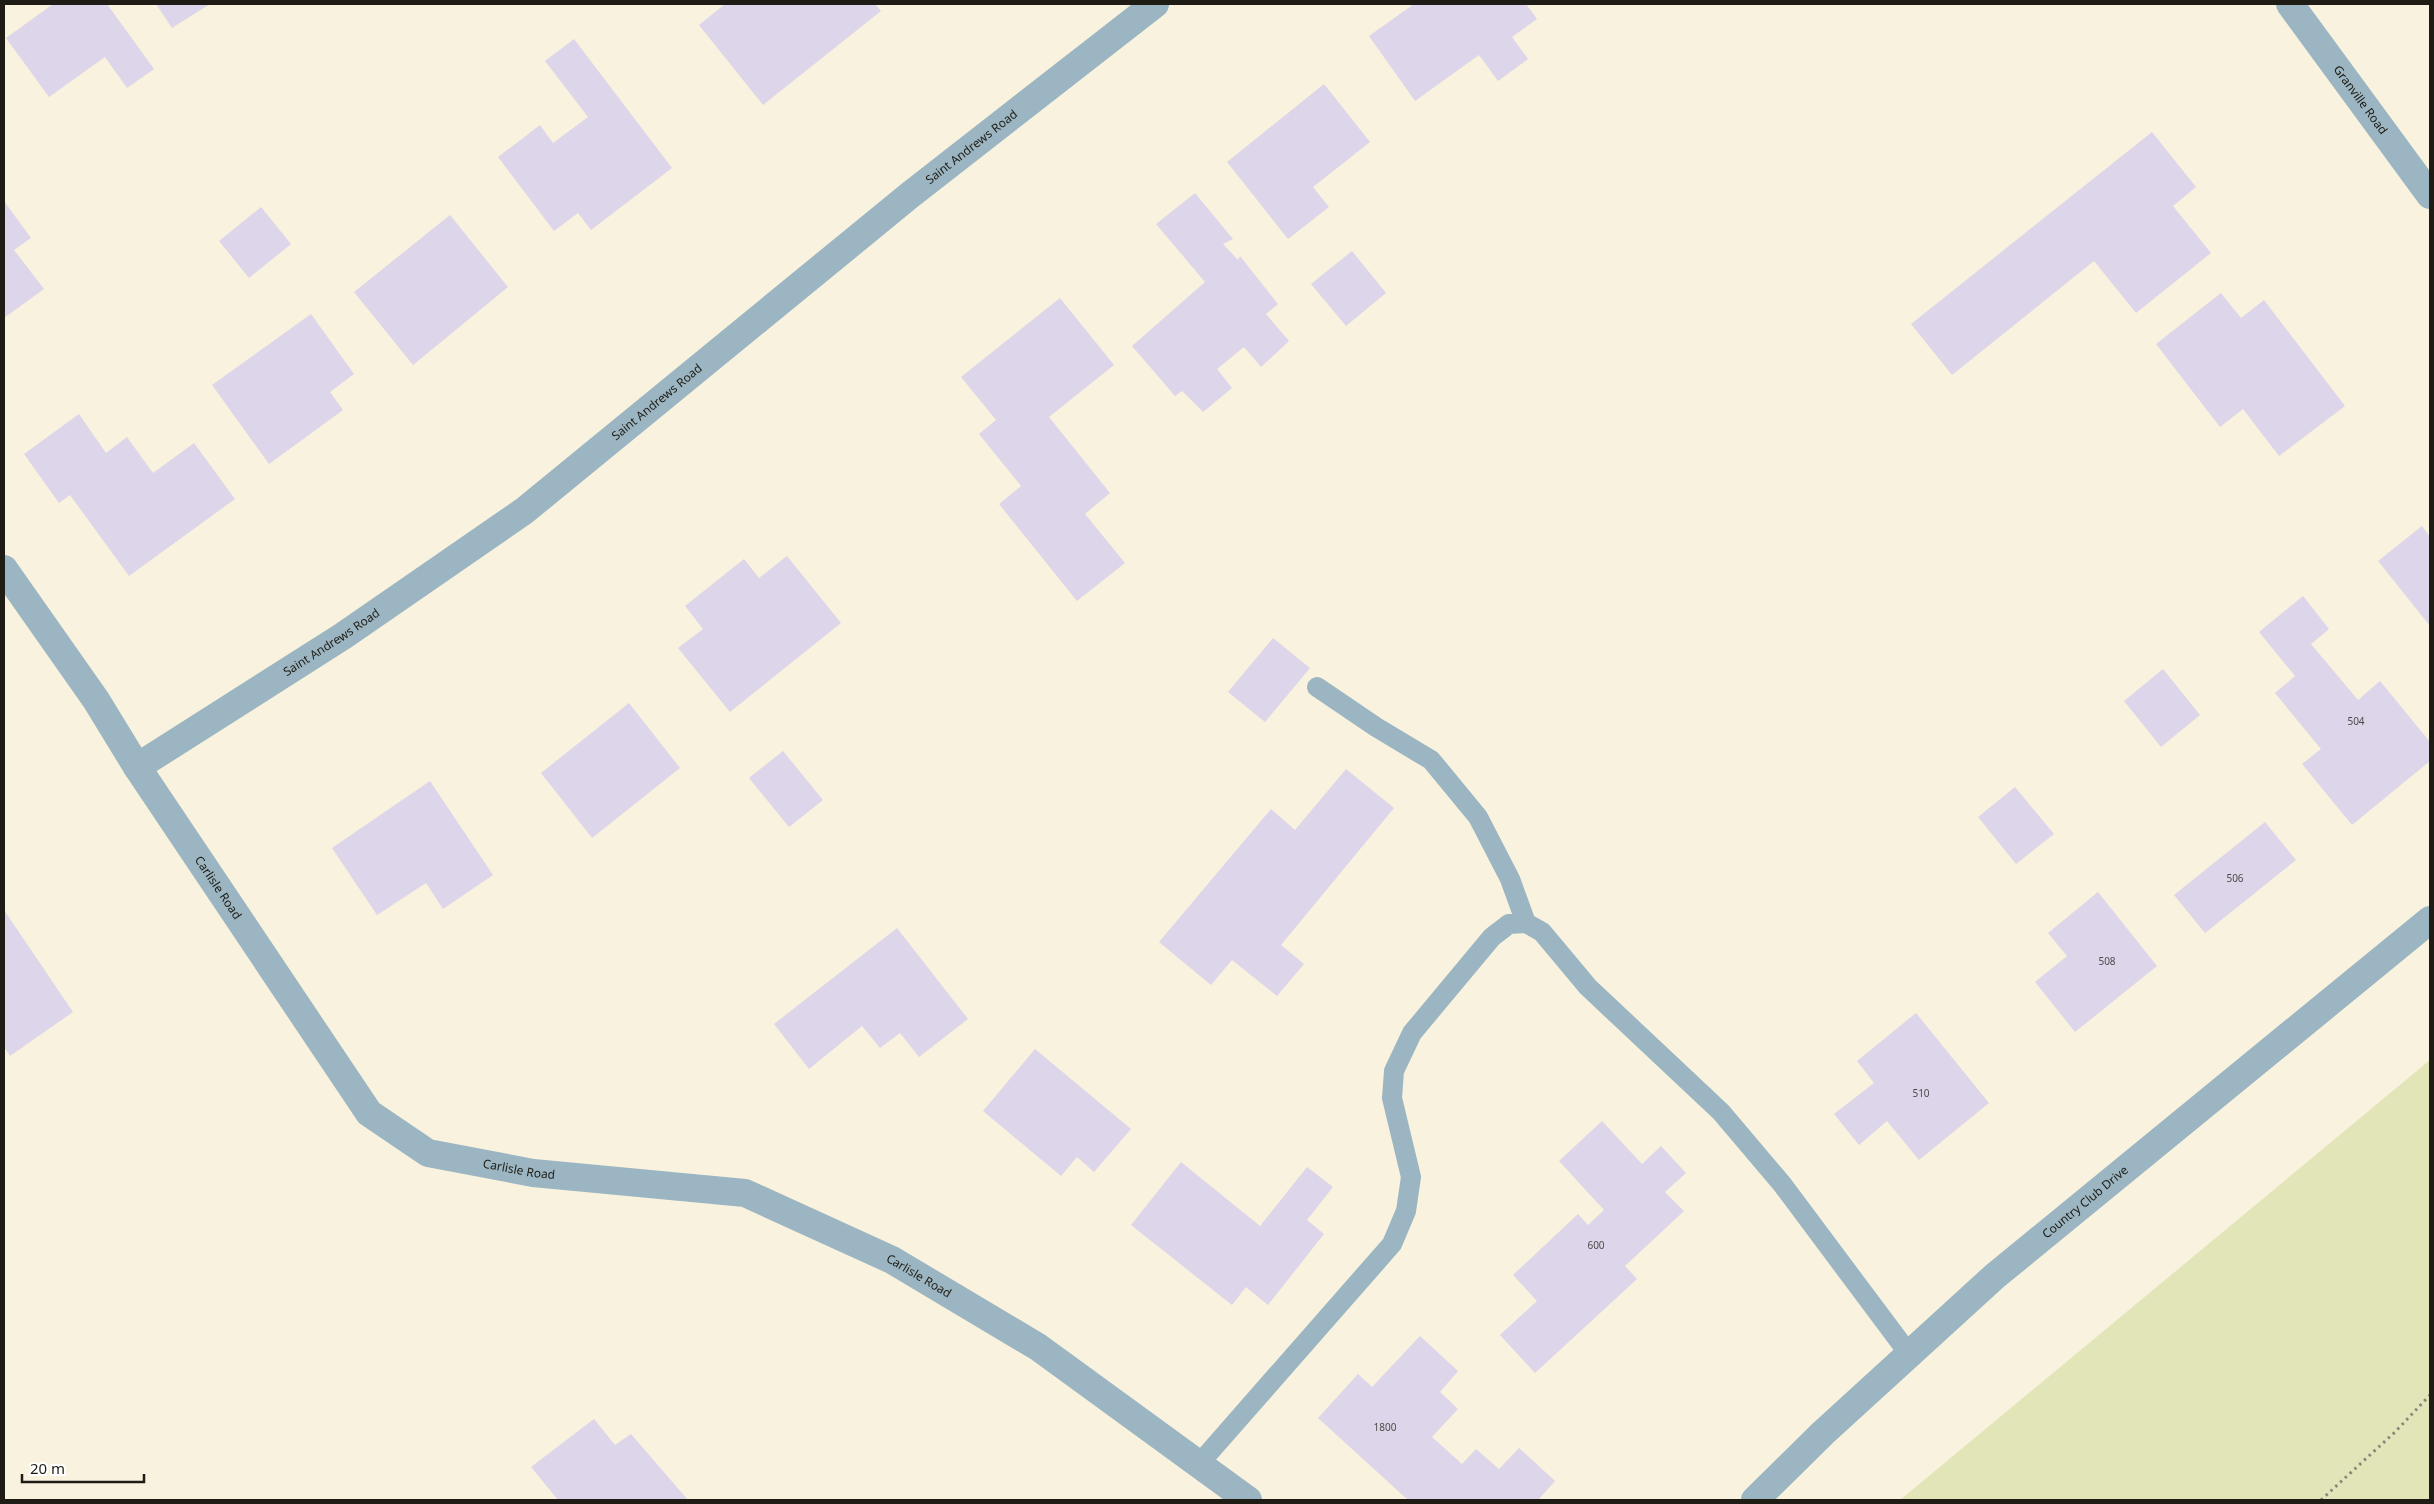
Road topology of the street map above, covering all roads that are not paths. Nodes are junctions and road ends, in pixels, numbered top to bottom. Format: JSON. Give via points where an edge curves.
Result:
{"nodes":[{"id":1,"x":1155,"y":4,"type":"edge"},
{"id":2,"x":2290,"y":4,"type":"edge"},
{"id":3,"x":2430,"y":195,"type":"edge"},
{"id":4,"x":4,"y":569,"type":"edge"},
{"id":5,"x":1317,"y":687,"type":"dead end"},
{"id":6,"x":136,"y":767,"type":"junction"},
{"id":7,"x":2430,"y":920,"type":"edge"},
{"id":8,"x":1526,"y":923,"type":"junction"},
{"id":9,"x":1908,"y":1354,"type":"junction"},
{"id":10,"x":1199,"y":1464,"type":"junction"},
{"id":11,"x":1248,"y":1500,"type":"edge"},
{"id":12,"x":1755,"y":1500,"type":"edge"}],
"edges":[{"from":1,"to":6,"type":"street","name":"Saint Andrews Road","via":[[910,194],[524,511],[343,636]]},
{"from":2,"to":3,"type":"street","name":"Granville Road"},
{"from":4,"to":6,"type":"street","name":"Carlisle Road","via":[[96,700]]},
{"from":5,"to":8,"type":"lane","via":[[1431,760],[1478,817],[1510,879]]},
{"from":6,"to":10,"type":"street","name":"Carlisle Road","via":[[369,1113],[428,1153],[532,1174],[745,1193],[892,1260],[978,1311],[1038,1347]]},
{"from":7,"to":9,"type":"street","name":"Country Club Drive","via":[[1995,1276]]},
{"from":8,"to":9,"type":"lane","via":[[1542,932],[1588,987],[1722,1112],[1782,1184]]},
{"from":8,"to":10,"type":"lane","via":[[1509,924],[1492,937],[1412,1033],[1394,1071],[1392,1098],[1411,1177],[1406,1212],[1392,1244]]},
{"from":9,"to":12,"type":"street","name":"Country Club Drive"},
{"from":10,"to":11,"type":"street","name":"Carlisle Road"}]}
